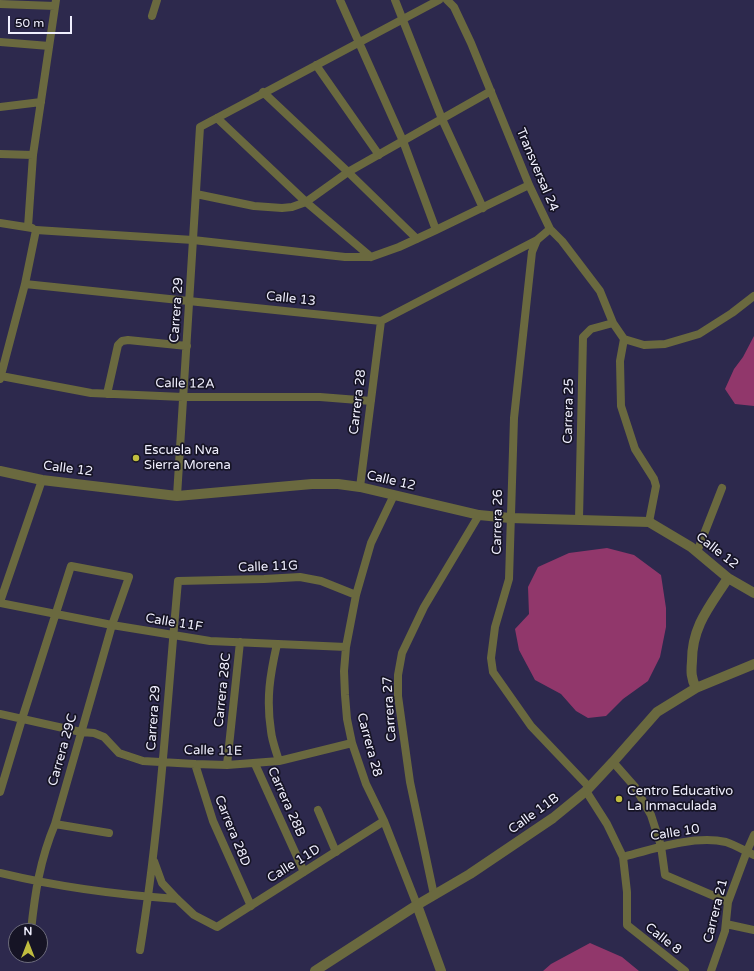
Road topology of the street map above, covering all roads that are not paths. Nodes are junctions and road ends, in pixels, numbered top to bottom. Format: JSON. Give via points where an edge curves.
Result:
{"nodes":[{"id":1,"x":158,"y":0,"type":"edge"},
{"id":2,"x":340,"y":0,"type":"edge"},
{"id":3,"x":395,"y":0,"type":"edge"},
{"id":4,"x":439,"y":0,"type":"edge"},
{"id":5,"x":447,"y":0,"type":"edge"},
{"id":6,"x":55,"y":3,"type":"edge"},
{"id":7,"x":0,"y":4,"type":"edge"},
{"id":8,"x":152,"y":16,"type":"dead end"},
{"id":9,"x":403,"y":20,"type":"junction"},
{"id":10,"x":0,"y":42,"type":"edge"},
{"id":11,"x":359,"y":42,"type":"junction"},
{"id":12,"x":49,"y":46,"type":"junction"},
{"id":13,"x":316,"y":65,"type":"junction"},
{"id":14,"x":491,"y":91,"type":"junction"},
{"id":15,"x":263,"y":92,"type":"junction"},
{"id":16,"x":41,"y":102,"type":"junction"},
{"id":17,"x":0,"y":107,"type":"edge"},
{"id":18,"x":217,"y":118,"type":"junction"},
{"id":19,"x":442,"y":119,"type":"junction"},
{"id":20,"x":403,"y":141,"type":"junction"},
{"id":21,"x":0,"y":154,"type":"edge"},
{"id":22,"x":33,"y":155,"type":"junction"},
{"id":23,"x":379,"y":155,"type":"junction"},
{"id":24,"x":348,"y":172,"type":"junction"},
{"id":25,"x":529,"y":185,"type":"junction"},
{"id":26,"x":196,"y":194,"type":"junction"},
{"id":27,"x":306,"y":202,"type":"junction"},
{"id":28,"x":483,"y":208,"type":"junction"},
{"id":29,"x":0,"y":223,"type":"edge"},
{"id":30,"x":28,"y":227,"type":"junction"},
{"id":31,"x":550,"y":229,"type":"junction"},
{"id":32,"x":36,"y":230,"type":"junction"},
{"id":33,"x":436,"y":230,"type":"junction"},
{"id":34,"x":417,"y":239,"type":"junction"},
{"id":35,"x":193,"y":240,"type":"junction"},
{"id":36,"x":537,"y":240,"type":"junction"},
{"id":37,"x":371,"y":257,"type":"junction"},
{"id":38,"x":25,"y":284,"type":"junction"},
{"id":39,"x":754,"y":296,"type":"edge"},
{"id":40,"x":189,"y":300,"type":"junction"},
{"id":41,"x":381,"y":321,"type":"junction"},
{"id":42,"x":613,"y":323,"type":"junction"},
{"id":43,"x":624,"y":339,"type":"junction"},
{"id":44,"x":186,"y":346,"type":"junction"},
{"id":45,"x":0,"y":378,"type":"edge"},
{"id":46,"x":107,"y":394,"type":"junction"},
{"id":47,"x":184,"y":397,"type":"junction"},
{"id":48,"x":371,"y":401,"type":"junction"},
{"id":49,"x":0,"y":471,"type":"edge"},
{"id":50,"x":42,"y":480,"type":"junction"},
{"id":51,"x":360,"y":487,"type":"junction"},
{"id":52,"x":722,"y":488,"type":"dead end"},
{"id":53,"x":177,"y":496,"type":"junction"},
{"id":54,"x":394,"y":496,"type":"junction"},
{"id":55,"x":479,"y":515,"type":"junction"},
{"id":56,"x":510,"y":518,"type":"junction"},
{"id":57,"x":579,"y":519,"type":"junction"},
{"id":58,"x":649,"y":522,"type":"junction"},
{"id":59,"x":697,"y":552,"type":"junction"},
{"id":60,"x":728,"y":578,"type":"junction"},
{"id":61,"x":178,"y":581,"type":"joint"},
{"id":62,"x":754,"y":593,"type":"edge"},
{"id":63,"x":356,"y":594,"type":"junction"},
{"id":64,"x":0,"y":603,"type":"edge"},
{"id":65,"x":55,"y":614,"type":"junction"},
{"id":66,"x":112,"y":625,"type":"junction"},
{"id":67,"x":173,"y":634,"type":"junction"},
{"id":68,"x":240,"y":642,"type":"junction"},
{"id":69,"x":277,"y":644,"type":"junction"},
{"id":70,"x":346,"y":647,"type":"junction"},
{"id":71,"x":754,"y":664,"type":"edge"},
{"id":72,"x":696,"y":688,"type":"junction"},
{"id":73,"x":0,"y":714,"type":"edge"},
{"id":74,"x":22,"y":720,"type":"junction"},
{"id":75,"x":81,"y":732,"type":"junction"},
{"id":76,"x":352,"y":743,"type":"junction"},
{"id":77,"x":279,"y":761,"type":"junction"},
{"id":78,"x":163,"y":762,"type":"junction"},
{"id":79,"x":613,"y":762,"type":"junction"},
{"id":80,"x":195,"y":764,"type":"junction"},
{"id":81,"x":255,"y":764,"type":"junction"},
{"id":82,"x":227,"y":765,"type":"junction"},
{"id":83,"x":587,"y":789,"type":"junction"},
{"id":84,"x":0,"y":792,"type":"edge"},
{"id":85,"x":318,"y":810,"type":"dead end"},
{"id":86,"x":384,"y":821,"type":"junction"},
{"id":87,"x":55,"y":824,"type":"junction"},
{"id":88,"x":109,"y":833,"type":"dead end"},
{"id":89,"x":754,"y":835,"type":"edge"},
{"id":90,"x":661,"y":846,"type":"junction"},
{"id":91,"x":336,"y":852,"type":"junction"},
{"id":92,"x":750,"y":853,"type":"edge"},
{"id":93,"x":152,"y":856,"type":"junction"},
{"id":94,"x":623,"y":857,"type":"junction"},
{"id":95,"x":304,"y":872,"type":"junction"},
{"id":96,"x":0,"y":873,"type":"edge"},
{"id":97,"x":37,"y":882,"type":"junction"},
{"id":98,"x":434,"y":895,"type":"junction"},
{"id":99,"x":149,"y":898,"type":"junction"},
{"id":100,"x":177,"y":900,"type":"junction"},
{"id":101,"x":417,"y":905,"type":"junction"},
{"id":102,"x":252,"y":906,"type":"junction"},
{"id":103,"x":727,"y":913,"type":"junction"},
{"id":104,"x":32,"y":923,"type":"edge"},
{"id":105,"x":627,"y":925,"type":"joint"},
{"id":106,"x":217,"y":927,"type":"joint"},
{"id":107,"x":754,"y":930,"type":"edge"},
{"id":108,"x":140,"y":950,"type":"dead end"},
{"id":109,"x":315,"y":971,"type":"edge"},
{"id":110,"x":441,"y":971,"type":"edge"},
{"id":111,"x":685,"y":971,"type":"edge"},
{"id":112,"x":711,"y":971,"type":"edge"}],
"edges":[{"from":1,"to":8,"type":"street"},
{"from":2,"to":11,"type":"street"},
{"from":3,"to":9,"type":"street"},
{"from":4,"to":9,"type":"street"},
{"from":5,"to":14,"type":"street","name":"Transversal 24","via":[[454,7]]},
{"from":6,"to":7,"type":"street"},
{"from":6,"to":12,"type":"street"},
{"from":9,"to":11,"type":"street"},
{"from":9,"to":19,"type":"street"},
{"from":10,"to":12,"type":"street"},
{"from":11,"to":13,"type":"street"},
{"from":11,"to":20,"type":"street"},
{"from":12,"to":16,"type":"street"},
{"from":13,"to":15,"type":"street"},
{"from":13,"to":23,"type":"street"},
{"from":14,"to":19,"type":"street"},
{"from":14,"to":25,"type":"street","name":"Transversal 24"},
{"from":15,"to":18,"type":"street"},
{"from":15,"to":24,"type":"street"},
{"from":16,"to":17,"type":"street"},
{"from":16,"to":22,"type":"street"},
{"from":18,"to":26,"type":"street","name":"Carrera 29","via":[[200,127]]},
{"from":18,"to":27,"type":"street"},
{"from":19,"to":20,"type":"street"},
{"from":19,"to":28,"type":"street"},
{"from":20,"to":23,"type":"street"},
{"from":20,"to":33,"type":"street"},
{"from":21,"to":22,"type":"street"},
{"from":22,"to":30,"type":"street"},
{"from":23,"to":24,"type":"street"},
{"from":24,"to":27,"type":"street"},
{"from":24,"to":34,"type":"street"},
{"from":25,"to":28,"type":"street"},
{"from":25,"to":31,"type":"street","name":"Transversal 24"},
{"from":26,"to":27,"type":"street","via":[[254,206],[282,208]]},
{"from":26,"to":35,"type":"street","name":"Carrera 29"},
{"from":27,"to":37,"type":"street"},
{"from":28,"to":33,"type":"street"},
{"from":29,"to":30,"type":"street"},
{"from":30,"to":32,"type":"street"},
{"from":31,"to":36,"type":"street"},
{"from":31,"to":42,"type":"street","name":"Transversal 24","via":[[600,291]]},
{"from":32,"to":35,"type":"street"},
{"from":32,"to":38,"type":"street"},
{"from":33,"to":34,"type":"street"},
{"from":34,"to":37,"type":"street"},
{"from":35,"to":37,"type":"street","via":[[345,257]]},
{"from":35,"to":40,"type":"street","name":"Carrera 29"},
{"from":36,"to":41,"type":"street"},
{"from":36,"to":56,"type":"street","name":"Carrera 26","via":[[531,260],[514,418]]},
{"from":38,"to":40,"type":"street","name":"Calle 13"},
{"from":38,"to":45,"type":"street"},
{"from":39,"to":43,"type":"street","via":[[700,334],[665,344],[644,345]]},
{"from":40,"to":41,"type":"street","name":"Calle 13"},
{"from":40,"to":44,"type":"street","name":"Carrera 29"},
{"from":41,"to":48,"type":"street","name":"Carrera 28"},
{"from":42,"to":43,"type":"street","name":"Transversal 24"},
{"from":42,"to":57,"type":"street","name":"Carrera 25","via":[[591,329],[583,337]]},
{"from":43,"to":58,"type":"street","via":[[620,361],[620,406],[635,449],[656,486]]},
{"from":44,"to":46,"type":"street","via":[[122,341],[118,344]]},
{"from":44,"to":47,"type":"street","name":"Carrera 29"},
{"from":45,"to":46,"type":"street","name":"Calle 12A"},
{"from":46,"to":47,"type":"street","name":"Calle 12A"},
{"from":47,"to":48,"type":"street","name":"Calle 12A","via":[[320,397]]},
{"from":47,"to":53,"type":"street","name":"Carrera 29"},
{"from":48,"to":51,"type":"street","name":"Carrera 28"},
{"from":49,"to":50,"type":"street","name":"Calle 12"},
{"from":50,"to":53,"type":"street","name":"Calle 12"},
{"from":50,"to":64,"type":"street"},
{"from":51,"to":53,"type":"street","name":"Calle 12","via":[[312,484]]},
{"from":51,"to":54,"type":"street","name":"Calle 12"},
{"from":52,"to":59,"type":"street"},
{"from":54,"to":55,"type":"street","name":"Calle 12"},
{"from":54,"to":63,"type":"street","name":"Carrera 28","via":[[371,543]]},
{"from":55,"to":56,"type":"street","name":"Calle 12"},
{"from":55,"to":98,"type":"street","name":"Carrera 27","via":[[424,607],[402,653],[398,675],[398,696],[410,782]]},
{"from":56,"to":57,"type":"street","name":"Calle 12"},
{"from":56,"to":83,"type":"street","name":"Carrera 26","via":[[509,579],[495,626],[491,658],[493,672],[531,726]]},
{"from":57,"to":58,"type":"street","name":"Calle 12"},
{"from":58,"to":59,"type":"street","name":"Calle 12"},
{"from":59,"to":60,"type":"street","name":"Calle 12"},
{"from":60,"to":62,"type":"street","name":"Calle 12"},
{"from":60,"to":72,"type":"street","via":[[700,621],[692,646],[691,678]]},
{"from":61,"to":63,"type":"street","name":"Calle 11G","via":[[300,577],[321,581]]},
{"from":61,"to":67,"type":"street","name":"Carrera 29"},
{"from":63,"to":70,"type":"street","name":"Carrera 28"},
{"from":64,"to":65,"type":"street","name":"Calle 11F"},
{"from":65,"to":66,"type":"street","name":"Calle 11F"},
{"from":65,"to":66,"type":"street","name":"Carrera 29C","via":[[71,566],[128,577]]},
{"from":65,"to":74,"type":"street"},
{"from":66,"to":67,"type":"street","name":"Calle 11F"},
{"from":66,"to":75,"type":"street","name":"Carrera 29C"},
{"from":67,"to":68,"type":"street","name":"Calle 11F","via":[[210,641]]},
{"from":67,"to":78,"type":"street","name":"Carrera 29"},
{"from":68,"to":69,"type":"street","name":"Calle 11F"},
{"from":68,"to":82,"type":"street","name":"Carrera 28C"},
{"from":69,"to":70,"type":"street","name":"Calle 11F"},
{"from":69,"to":77,"type":"street","name":"Carrera 28B","via":[[270,673],[268,702],[271,732]]},
{"from":70,"to":76,"type":"street","name":"Carrera 28","via":[[345,695]]},
{"from":71,"to":72,"type":"street","name":"Calle 11B"},
{"from":72,"to":79,"type":"street","name":"Calle 11B","via":[[657,712]]},
{"from":73,"to":74,"type":"street","name":"Calle 11E"},
{"from":74,"to":75,"type":"street","name":"Calle 11E"},
{"from":74,"to":84,"type":"street"},
{"from":75,"to":78,"type":"street","name":"Calle 11E","via":[[94,732],[104,737],[119,753],[143,761]]},
{"from":75,"to":87,"type":"street","name":"Carrera 29C"},
{"from":76,"to":77,"type":"street","name":"Calle 11E"},
{"from":76,"to":86,"type":"street","name":"Carrera 28","via":[[366,784]]},
{"from":77,"to":81,"type":"street","name":"Calle 11E"},
{"from":78,"to":80,"type":"street","name":"Calle 11E"},
{"from":78,"to":93,"type":"street","name":"Carrera 29"},
{"from":79,"to":83,"type":"street","name":"Calle 11B"},
{"from":79,"to":90,"type":"street","via":[[635,787],[651,815]]},
{"from":80,"to":82,"type":"street","name":"Calle 11E"},
{"from":80,"to":102,"type":"street","name":"Carrera 28D","via":[[213,821]]},
{"from":81,"to":82,"type":"street","name":"Calle 11E"},
{"from":81,"to":95,"type":"street","name":"Carrera 28B"},
{"from":83,"to":94,"type":"street","name":"Carrera 26"},
{"from":83,"to":98,"type":"street","name":"Calle 11B","via":[[553,818]]},
{"from":85,"to":91,"type":"street"},
{"from":86,"to":91,"type":"street","name":"Calle 11D"},
{"from":86,"to":101,"type":"street","name":"Carrera 28"},
{"from":87,"to":88,"type":"street"},
{"from":87,"to":97,"type":"street","name":"Carrera 29C","via":[[45,849]]},
{"from":89,"to":92,"type":"street","name":"Carrera 21"},
{"from":90,"to":92,"type":"street","name":"Calle 10","via":[[706,840],[727,843]]},
{"from":90,"to":94,"type":"street","name":"Calle 10"},
{"from":90,"to":103,"type":"street","via":[[665,875]]},
{"from":91,"to":95,"type":"street","name":"Calle 11D"},
{"from":92,"to":103,"type":"street","name":"Carrera 21"},
{"from":93,"to":99,"type":"street","name":"Carrera 29"},
{"from":93,"to":100,"type":"street","name":"Carrera 29","via":[[162,883]]},
{"from":94,"to":105,"type":"street","name":"Carrera 26"},
{"from":95,"to":102,"type":"street","name":"Calle 11D"},
{"from":96,"to":97,"type":"street"},
{"from":97,"to":99,"type":"street"},
{"from":97,"to":104,"type":"street","name":"Carrera 29C"},
{"from":98,"to":101,"type":"street","name":"Calle 11B"},
{"from":99,"to":100,"type":"street"},
{"from":99,"to":108,"type":"street","name":"Carrera 29"},
{"from":100,"to":106,"type":"street","name":"Carrera 29","via":[[194,915]]},
{"from":101,"to":109,"type":"street","name":"Calle 11B"},
{"from":101,"to":110,"type":"street","name":"Carrera 28"},
{"from":102,"to":106,"type":"street","name":"Calle 11D"},
{"from":103,"to":107,"type":"street"},
{"from":103,"to":112,"type":"street","name":"Carrera 21","via":[[725,931]]},
{"from":105,"to":111,"type":"street","name":"Calle 8"}]}
